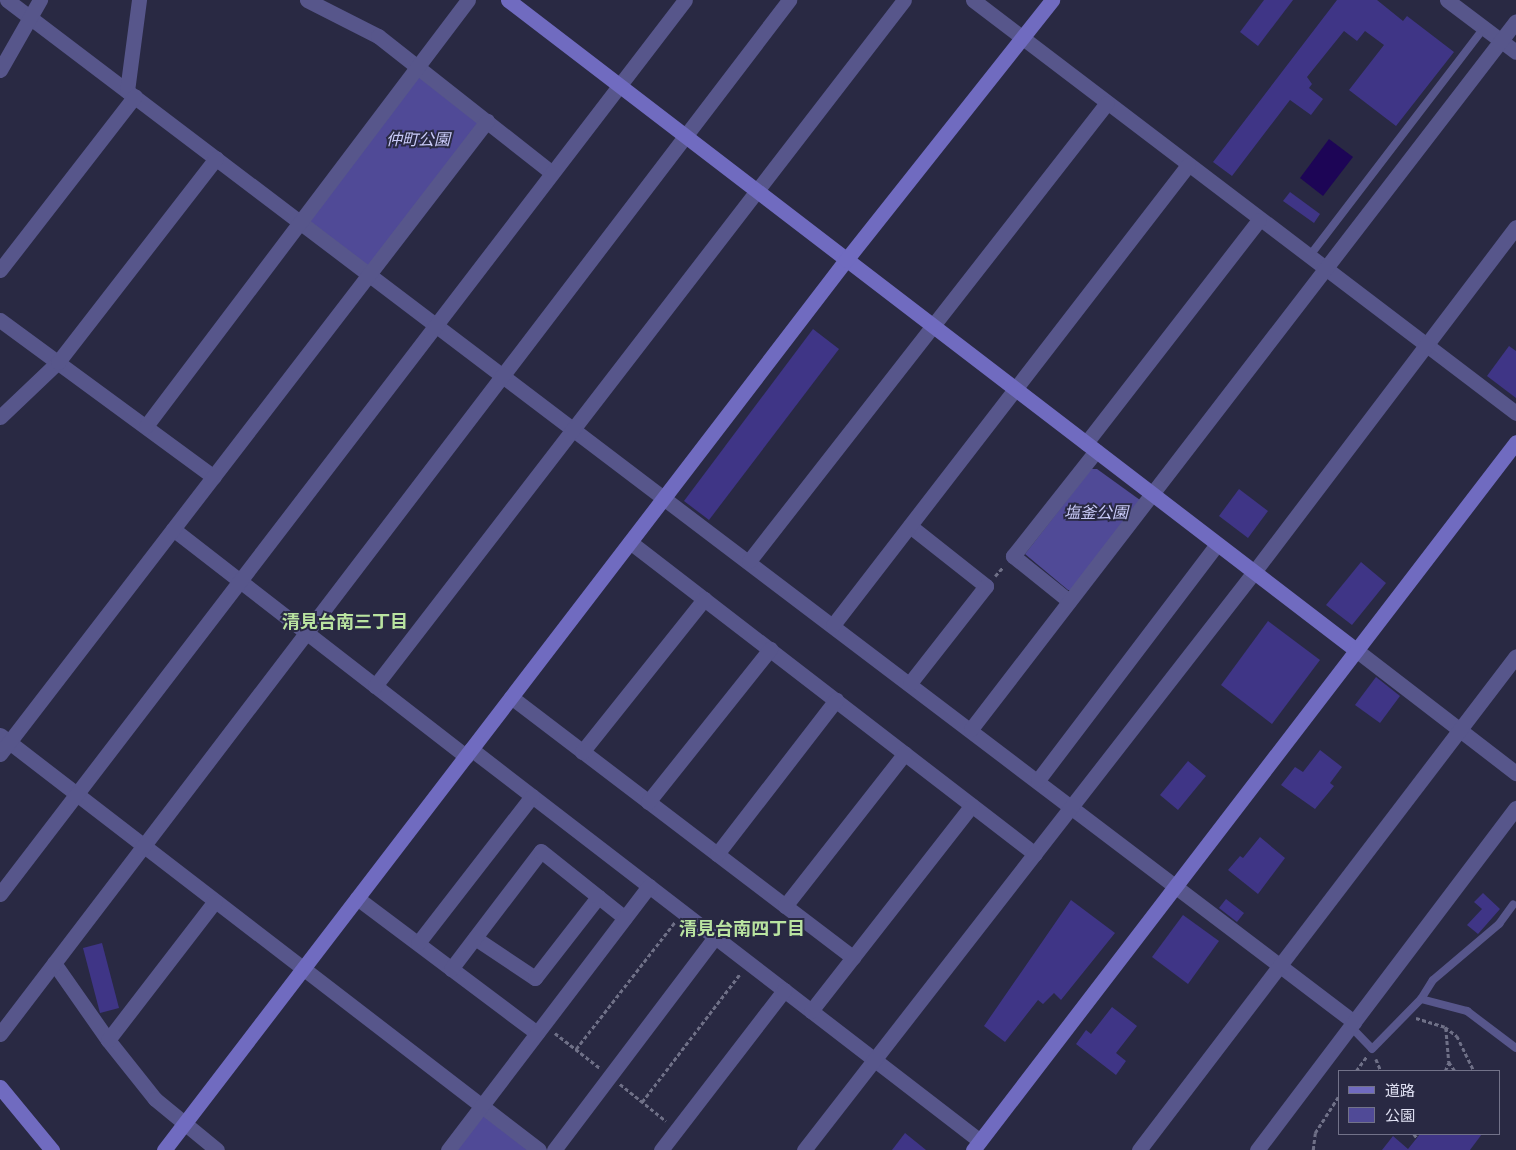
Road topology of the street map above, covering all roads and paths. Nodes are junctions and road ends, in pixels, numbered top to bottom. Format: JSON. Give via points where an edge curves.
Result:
{"nodes":[{"id":1,"x":7,"y":0,"type":"edge"},
{"id":2,"x":40,"y":0,"type":"edge"},
{"id":3,"x":139,"y":0,"type":"edge"},
{"id":4,"x":307,"y":0,"type":"edge"},
{"id":5,"x":468,"y":0,"type":"edge"},
{"id":6,"x":508,"y":0,"type":"edge"},
{"id":7,"x":789,"y":0,"type":"edge"},
{"id":8,"x":904,"y":0,"type":"edge"},
{"id":9,"x":973,"y":0,"type":"edge"},
{"id":10,"x":1052,"y":0,"type":"edge"},
{"id":11,"x":1447,"y":0,"type":"edge"},
{"id":12,"x":679,"y":2,"type":"edge"},
{"id":13,"x":31,"y":18,"type":"junction"},
{"id":14,"x":1516,"y":21,"type":"edge"},
{"id":15,"x":1484,"y":28,"type":"junction"},
{"id":16,"x":1023,"y":37,"type":"junction"},
{"id":17,"x":1501,"y":41,"type":"junction"},
{"id":18,"x":1516,"y":52,"type":"edge"},
{"id":19,"x":419,"y":66,"type":"junction"},
{"id":20,"x":0,"y":70,"type":"edge"},
{"id":21,"x":619,"y":86,"type":"junction"},
{"id":22,"x":131,"y":94,"type":"junction"},
{"id":23,"x":1107,"y":103,"type":"junction"},
{"id":24,"x":488,"y":121,"type":"junction"},
{"id":25,"x":685,"y":136,"type":"junction"},
{"id":26,"x":216,"y":158,"type":"junction"},
{"id":27,"x":1188,"y":165,"type":"junction"},
{"id":28,"x":552,"y":173,"type":"junction"},
{"id":29,"x":756,"y":190,"type":"junction"},
{"id":30,"x":1259,"y":220,"type":"junction"},
{"id":31,"x":300,"y":222,"type":"junction"},
{"id":32,"x":1516,"y":227,"type":"edge"},
{"id":33,"x":1308,"y":258,"type":"junction"},
{"id":34,"x":846,"y":260,"type":"junction"},
{"id":35,"x":0,"y":270,"type":"edge"},
{"id":36,"x":1324,"y":270,"type":"junction"},
{"id":37,"x":370,"y":274,"type":"junction"},
{"id":38,"x":0,"y":320,"type":"edge"},
{"id":39,"x":436,"y":324,"type":"junction"},
{"id":40,"x":933,"y":325,"type":"junction"},
{"id":41,"x":1426,"y":346,"type":"junction"},
{"id":42,"x":58,"y":362,"type":"junction"},
{"id":43,"x":503,"y":375,"type":"junction"},
{"id":44,"x":1016,"y":389,"type":"junction"},
{"id":45,"x":1516,"y":413,"type":"edge"},
{"id":46,"x":0,"y":418,"type":"edge"},
{"id":47,"x":146,"y":426,"type":"junction"},
{"id":48,"x":573,"y":428,"type":"junction"},
{"id":49,"x":1516,"y":442,"type":"edge"},
{"id":50,"x":1091,"y":447,"type":"junction"},
{"id":51,"x":214,"y":477,"type":"junction"},
{"id":52,"x":1152,"y":494,"type":"junction"},
{"id":53,"x":664,"y":497,"type":"junction"},
{"id":54,"x":910,"y":526,"type":"junction"},
{"id":55,"x":173,"y":529,"type":"junction"},
{"id":56,"x":630,"y":542,"type":"junction"},
{"id":57,"x":1217,"y":544,"type":"junction"},
{"id":58,"x":1013,"y":556,"type":"junction"},
{"id":59,"x":749,"y":561,"type":"junction"},
{"id":60,"x":1254,"y":572,"type":"junction"},
{"id":61,"x":240,"y":581,"type":"junction"},
{"id":62,"x":986,"y":586,"type":"junction"},
{"id":63,"x":704,"y":599,"type":"junction"},
{"id":64,"x":1069,"y":601,"type":"junction"},
{"id":65,"x":834,"y":625,"type":"junction"},
{"id":66,"x":306,"y":633,"type":"junction"},
{"id":67,"x":770,"y":649,"type":"junction"},
{"id":68,"x":1356,"y":650,"type":"junction"},
{"id":69,"x":1516,"y":656,"type":"edge"},
{"id":70,"x":910,"y":683,"type":"junction"},
{"id":71,"x":375,"y":686,"type":"junction"},
{"id":72,"x":511,"y":698,"type":"junction"},
{"id":73,"x":836,"y":700,"type":"junction"},
{"id":74,"x":971,"y":729,"type":"junction"},
{"id":75,"x":1460,"y":730,"type":"junction"},
{"id":76,"x":3,"y":744,"type":"edge"},
{"id":77,"x":582,"y":752,"type":"junction"},
{"id":78,"x":468,"y":753,"type":"junction"},
{"id":79,"x":905,"y":753,"type":"junction"},
{"id":80,"x":1516,"y":773,"type":"edge"},
{"id":81,"x":1038,"y":780,"type":"junction"},
{"id":82,"x":76,"y":794,"type":"junction"},
{"id":83,"x":532,"y":796,"type":"junction"},
{"id":84,"x":648,"y":802,"type":"junction"},
{"id":85,"x":972,"y":805,"type":"junction"},
{"id":86,"x":1072,"y":806,"type":"junction"},
{"id":87,"x":1516,"y":808,"type":"edge"},
{"id":88,"x":144,"y":846,"type":"junction"},
{"id":89,"x":717,"y":854,"type":"junction"},
{"id":90,"x":1035,"y":854,"type":"junction"},
{"id":91,"x":1176,"y":884,"type":"junction"},
{"id":92,"x":649,"y":886,"type":"junction"},
{"id":93,"x":0,"y":894,"type":"edge"},
{"id":94,"x":598,"y":897,"type":"junction"},
{"id":95,"x":357,"y":898,"type":"junction"},
{"id":96,"x":215,"y":901,"type":"junction"},
{"id":97,"x":1513,"y":905,"type":"dead end"},
{"id":98,"x":785,"y":906,"type":"junction"},
{"id":99,"x":682,"y":912,"type":"junction"},
{"id":100,"x":624,"y":918,"type":"junction"},
{"id":101,"x":715,"y":937,"type":"junction"},
{"id":102,"x":475,"y":938,"type":"junction"},
{"id":103,"x":418,"y":944,"type":"junction"},
{"id":104,"x":853,"y":958,"type":"junction"},
{"id":105,"x":54,"y":963,"type":"junction"},
{"id":106,"x":748,"y":963,"type":"junction"},
{"id":107,"x":1280,"y":965,"type":"junction"},
{"id":108,"x":303,"y":969,"type":"junction"},
{"id":109,"x":451,"y":969,"type":"junction"},
{"id":110,"x":784,"y":990,"type":"junction"},
{"id":111,"x":1421,"y":999,"type":"junction"},
{"id":112,"x":811,"y":1011,"type":"junction"},
{"id":113,"x":1405,"y":1016,"type":"junction"},
{"id":114,"x":1352,"y":1024,"type":"junction"},
{"id":115,"x":1445,"y":1026,"type":"junction"},
{"id":116,"x":540,"y":1029,"type":"junction"},
{"id":117,"x":0,"y":1034,"type":"edge"},
{"id":118,"x":108,"y":1040,"type":"junction"},
{"id":119,"x":1516,"y":1048,"type":"edge"},
{"id":120,"x":576,"y":1049,"type":"junction"},
{"id":121,"x":874,"y":1060,"type":"junction"},
{"id":122,"x":1449,"y":1062,"type":"junction"},
{"id":123,"x":1445,"y":1070,"type":"edge"},
{"id":124,"x":1455,"y":1070,"type":"edge"},
{"id":125,"x":1474,"y":1070,"type":"edge"},
{"id":126,"x":610,"y":1076,"type":"junction"},
{"id":127,"x":0,"y":1087,"type":"edge"},
{"id":128,"x":1338,"y":1097,"type":"edge"},
{"id":129,"x":642,"y":1102,"type":"junction"},
{"id":130,"x":482,"y":1106,"type":"junction"},
{"id":131,"x":184,"y":1125,"type":"junction"},
{"id":132,"x":677,"y":1130,"type":"junction"},
{"id":133,"x":1415,"y":1135,"type":"edge"},
{"id":134,"x":1417,"y":1138,"type":"dead end"},
{"id":135,"x":981,"y":1147,"type":"edge"},
{"id":136,"x":52,"y":1150,"type":"edge"},
{"id":137,"x":164,"y":1150,"type":"edge"},
{"id":138,"x":217,"y":1150,"type":"edge"},
{"id":139,"x":448,"y":1150,"type":"edge"},
{"id":140,"x":539,"y":1150,"type":"edge"},
{"id":141,"x":554,"y":1150,"type":"edge"},
{"id":142,"x":661,"y":1150,"type":"edge"},
{"id":143,"x":804,"y":1150,"type":"edge"},
{"id":144,"x":1139,"y":1150,"type":"edge"},
{"id":145,"x":1257,"y":1150,"type":"edge"},
{"id":146,"x":1313,"y":1150,"type":"edge"}],
"edges":[{"from":1,"to":13,"type":"street"},
{"from":2,"to":13,"type":"street"},
{"from":3,"to":22,"type":"street"},
{"from":4,"to":19,"type":"street","via":[[378,36]]},
{"from":5,"to":19,"type":"street"},
{"from":6,"to":21,"type":"street"},
{"from":7,"to":25,"type":"street"},
{"from":8,"to":29,"type":"street"},
{"from":9,"to":16,"type":"street"},
{"from":10,"to":16,"type":"street"},
{"from":11,"to":15,"type":"street"},
{"from":12,"to":21,"type":"street"},
{"from":13,"to":20,"type":"street"},
{"from":13,"to":22,"type":"street"},
{"from":14,"to":17,"type":"street"},
{"from":15,"to":17,"type":"street"},
{"from":15,"to":33,"type":"lane"},
{"from":16,"to":23,"type":"street"},
{"from":16,"to":34,"type":"street"},
{"from":17,"to":18,"type":"street"},
{"from":17,"to":36,"type":"street"},
{"from":19,"to":24,"type":"street"},
{"from":19,"to":31,"type":"street"},
{"from":21,"to":25,"type":"street"},
{"from":21,"to":28,"type":"street"},
{"from":22,"to":26,"type":"street"},
{"from":22,"to":35,"type":"street"},
{"from":23,"to":27,"type":"street"},
{"from":23,"to":40,"type":"street"},
{"from":24,"to":28,"type":"street"},
{"from":24,"to":37,"type":"street"},
{"from":25,"to":29,"type":"street"},
{"from":25,"to":43,"type":"street"},
{"from":26,"to":31,"type":"street"},
{"from":26,"to":42,"type":"street"},
{"from":27,"to":30,"type":"street"},
{"from":27,"to":44,"type":"street"},
{"from":28,"to":39,"type":"street"},
{"from":29,"to":34,"type":"street"},
{"from":29,"to":48,"type":"street"},
{"from":30,"to":33,"type":"street"},
{"from":30,"to":50,"type":"street"},
{"from":31,"to":37,"type":"street"},
{"from":31,"to":47,"type":"street"},
{"from":32,"to":41,"type":"street"},
{"from":33,"to":36,"type":"street"},
{"from":34,"to":40,"type":"street"},
{"from":34,"to":53,"type":"street"},
{"from":36,"to":41,"type":"street"},
{"from":36,"to":52,"type":"street"},
{"from":37,"to":39,"type":"street"},
{"from":37,"to":51,"type":"street"},
{"from":38,"to":42,"type":"street"},
{"from":39,"to":43,"type":"street"},
{"from":39,"to":61,"type":"street"},
{"from":40,"to":44,"type":"street"},
{"from":40,"to":59,"type":"street"},
{"from":41,"to":45,"type":"street"},
{"from":41,"to":60,"type":"street"},
{"from":42,"to":46,"type":"street"},
{"from":42,"to":47,"type":"street"},
{"from":43,"to":48,"type":"street"},
{"from":43,"to":66,"type":"street"},
{"from":44,"to":50,"type":"street"},
{"from":44,"to":54,"type":"street"},
{"from":47,"to":51,"type":"street"},
{"from":48,"to":53,"type":"street"},
{"from":48,"to":71,"type":"street"},
{"from":49,"to":68,"type":"street"},
{"from":50,"to":52,"type":"street"},
{"from":50,"to":58,"type":"street"},
{"from":51,"to":55,"type":"street"},
{"from":52,"to":57,"type":"street"},
{"from":52,"to":64,"type":"street"},
{"from":53,"to":56,"type":"street"},
{"from":53,"to":59,"type":"street"},
{"from":54,"to":62,"type":"street"},
{"from":54,"to":65,"type":"street"},
{"from":55,"to":61,"type":"street"},
{"from":55,"to":76,"type":"street"},
{"from":56,"to":63,"type":"street"},
{"from":56,"to":72,"type":"street"},
{"from":57,"to":60,"type":"street"},
{"from":57,"to":81,"type":"street"},
{"from":58,"to":62,"type":"path"},
{"from":58,"to":64,"type":"street"},
{"from":59,"to":65,"type":"street"},
{"from":60,"to":68,"type":"street"},
{"from":60,"to":86,"type":"street"},
{"from":61,"to":66,"type":"street"},
{"from":61,"to":82,"type":"street"},
{"from":62,"to":70,"type":"street"},
{"from":63,"to":67,"type":"street"},
{"from":63,"to":77,"type":"street"},
{"from":64,"to":74,"type":"street"},
{"from":65,"to":70,"type":"street"},
{"from":66,"to":71,"type":"street"},
{"from":66,"to":88,"type":"street"},
{"from":67,"to":73,"type":"street"},
{"from":67,"to":84,"type":"street"},
{"from":68,"to":75,"type":"street"},
{"from":68,"to":91,"type":"street"},
{"from":69,"to":75,"type":"street"},
{"from":70,"to":74,"type":"street"},
{"from":71,"to":78,"type":"street"},
{"from":72,"to":77,"type":"street"},
{"from":72,"to":78,"type":"street"},
{"from":73,"to":79,"type":"street"},
{"from":73,"to":89,"type":"street"},
{"from":74,"to":81,"type":"street"},
{"from":75,"to":80,"type":"street"},
{"from":75,"to":107,"type":"street"},
{"from":76,"to":82,"type":"street"},
{"from":77,"to":84,"type":"street"},
{"from":78,"to":83,"type":"street"},
{"from":78,"to":95,"type":"street"},
{"from":79,"to":85,"type":"street"},
{"from":79,"to":98,"type":"street"},
{"from":81,"to":86,"type":"street"},
{"from":82,"to":88,"type":"street"},
{"from":82,"to":93,"type":"street"},
{"from":83,"to":92,"type":"street"},
{"from":83,"to":103,"type":"street"},
{"from":84,"to":89,"type":"street"},
{"from":85,"to":90,"type":"street"},
{"from":85,"to":104,"type":"street"},
{"from":86,"to":90,"type":"street"},
{"from":86,"to":91,"type":"street"},
{"from":87,"to":114,"type":"street"},
{"from":88,"to":96,"type":"street"},
{"from":88,"to":105,"type":"street"},
{"from":89,"to":98,"type":"street"},
{"from":90,"to":121,"type":"street"},
{"from":91,"to":107,"type":"street"},
{"from":91,"to":135,"type":"street"},
{"from":92,"to":99,"type":"street"},
{"from":92,"to":100,"type":"street"},
{"from":94,"to":100,"type":"street"},
{"from":94,"to":102,"type":"street","via":[[535,978]]},
{"from":94,"to":102,"type":"street","via":[[541,851]]},
{"from":95,"to":103,"type":"street"},
{"from":95,"to":108,"type":"street"},
{"from":96,"to":108,"type":"street"},
{"from":96,"to":118,"type":"street"},
{"from":97,"to":111,"type":"lane","via":[[1499,924],[1433,980]]},
{"from":98,"to":104,"type":"street"},
{"from":99,"to":101,"type":"street"},
{"from":99,"to":120,"type":"path"},
{"from":100,"to":116,"type":"street"},
{"from":101,"to":106,"type":"street"},
{"from":101,"to":126,"type":"street"},
{"from":102,"to":109,"type":"street"},
{"from":103,"to":109,"type":"street"},
{"from":104,"to":112,"type":"street"},
{"from":105,"to":117,"type":"street"},
{"from":105,"to":118,"type":"street"},
{"from":106,"to":110,"type":"street"},
{"from":106,"to":129,"type":"path"},
{"from":107,"to":114,"type":"street"},
{"from":107,"to":144,"type":"street"},
{"from":108,"to":130,"type":"street"},
{"from":108,"to":131,"type":"street"},
{"from":109,"to":116,"type":"street"},
{"from":110,"to":112,"type":"street"},
{"from":110,"to":132,"type":"street"},
{"from":111,"to":113,"type":"lane"},
{"from":111,"to":119,"type":"lane","via":[[1467,1011]]},
{"from":112,"to":121,"type":"street"},
{"from":113,"to":114,"type":"lane","via":[[1372,1049]]},
{"from":113,"to":115,"type":"path"},
{"from":114,"to":145,"type":"street"},
{"from":115,"to":122,"type":"path"},
{"from":115,"to":125,"type":"path","via":[[1457,1036]]},
{"from":116,"to":120,"type":"path"},
{"from":116,"to":130,"type":"street"},
{"from":118,"to":131,"type":"street","via":[[155,1099]]},
{"from":120,"to":126,"type":"path"},
{"from":121,"to":135,"type":"street"},
{"from":121,"to":143,"type":"street"},
{"from":122,"to":123,"type":"path"},
{"from":122,"to":124,"type":"path"},
{"from":126,"to":129,"type":"path"},
{"from":126,"to":141,"type":"street"},
{"from":127,"to":136,"type":"street"},
{"from":128,"to":146,"type":"path","via":[[1315,1133]]},
{"from":129,"to":132,"type":"path"},
{"from":130,"to":139,"type":"street"},
{"from":130,"to":140,"type":"street"},
{"from":131,"to":137,"type":"street"},
{"from":131,"to":138,"type":"street"},
{"from":132,"to":142,"type":"street"},
{"from":133,"to":134,"type":"path"}]}
